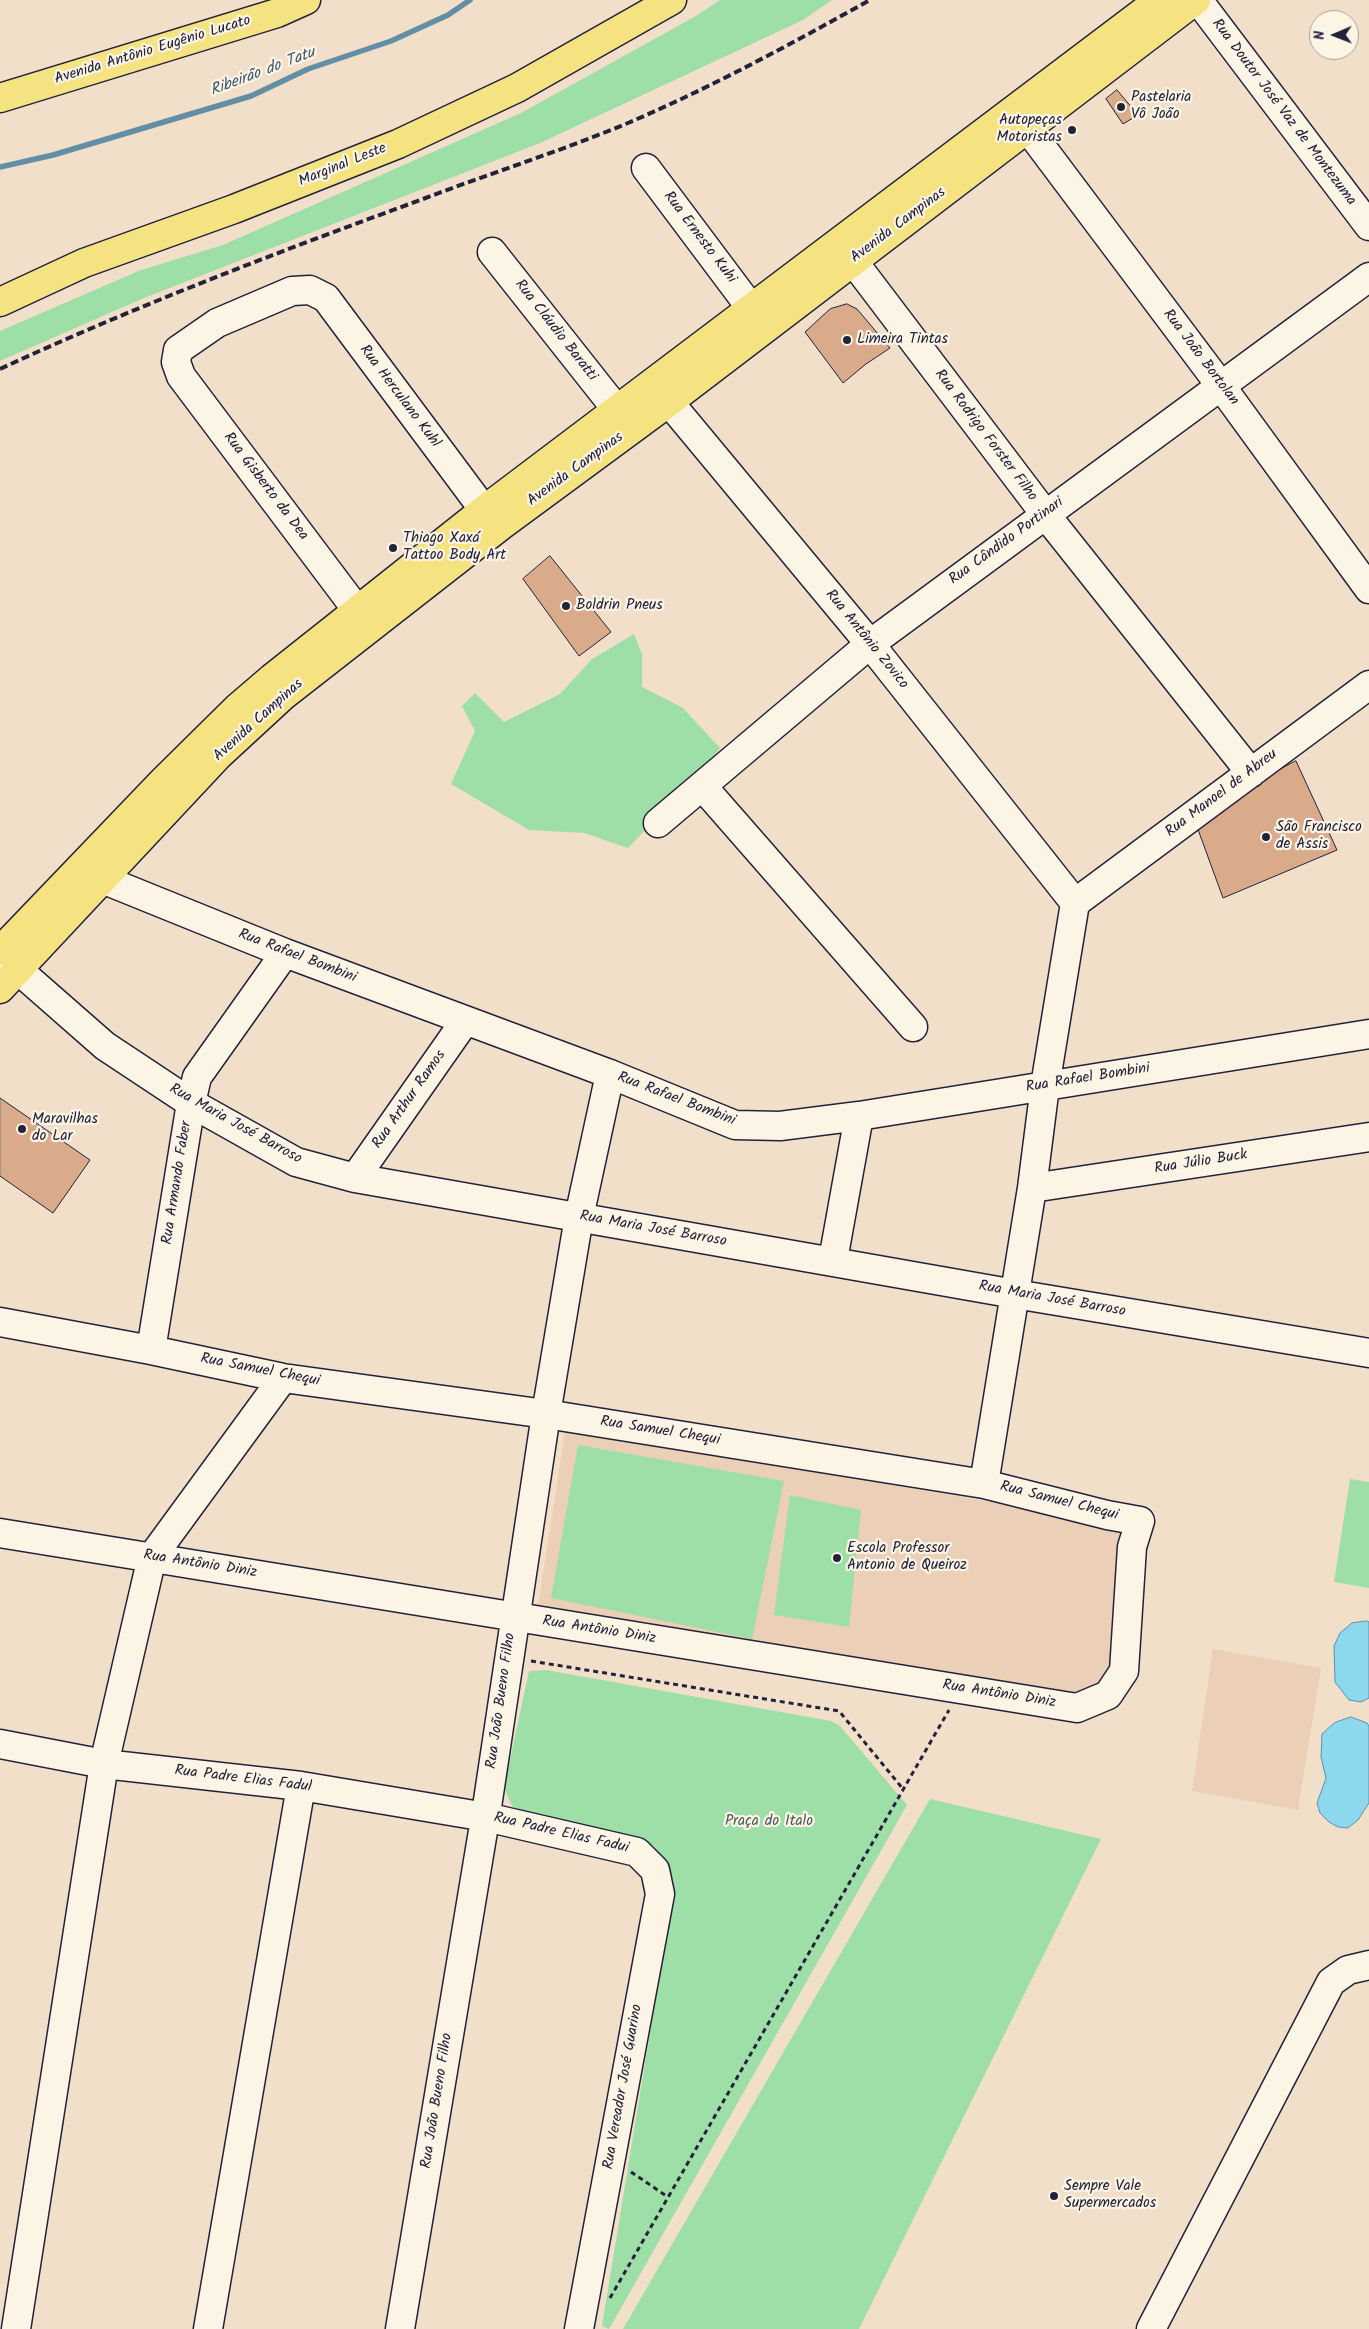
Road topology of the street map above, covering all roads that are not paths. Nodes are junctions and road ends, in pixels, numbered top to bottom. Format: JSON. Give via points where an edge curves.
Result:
{"nodes":[{"id":1,"x":306,"y":0,"type":"edge"},
{"id":2,"x":672,"y":0,"type":"edge"},
{"id":3,"x":1159,"y":0,"type":"edge"},
{"id":4,"x":1197,"y":0,"type":"edge"},
{"id":5,"x":0,"y":98,"type":"edge"},
{"id":6,"x":1028,"y":129,"type":"junction"},
{"id":7,"x":646,"y":168,"type":"dead end"},
{"id":8,"x":1369,"y":226,"type":"edge"},
{"id":9,"x":492,"y":252,"type":"dead end"},
{"id":10,"x":852,"y":261,"type":"junction"},
{"id":11,"x":1369,"y":277,"type":"edge"},
{"id":12,"x":0,"y":302,"type":"edge"},
{"id":13,"x":752,"y":308,"type":"junction"},
{"id":14,"x":176,"y":362,"type":"joint"},
{"id":15,"x":1222,"y":386,"type":"junction"},
{"id":16,"x":661,"y":392,"type":"junction"},
{"id":17,"x":617,"y":410,"type":"junction"},
{"id":18,"x":484,"y":510,"type":"junction"},
{"id":19,"x":1045,"y":514,"type":"junction"},
{"id":20,"x":1369,"y":589,"type":"edge"},
{"id":21,"x":357,"y":610,"type":"junction"},
{"id":22,"x":870,"y":644,"type":"junction"},
{"id":23,"x":1369,"y":685,"type":"edge"},
{"id":24,"x":1251,"y":773,"type":"junction"},
{"id":25,"x":703,"y":787,"type":"junction"},
{"id":26,"x":658,"y":823,"type":"dead end"},
{"id":27,"x":102,"y":879,"type":"junction"},
{"id":28,"x":1076,"y":903,"type":"junction"},
{"id":29,"x":286,"y":953,"type":"junction"},
{"id":30,"x":4,"y":966,"type":"edge"},
{"id":31,"x":465,"y":1021,"type":"junction"},
{"id":32,"x":913,"y":1027,"type":"dead end"},
{"id":33,"x":1369,"y":1034,"type":"edge"},
{"id":34,"x":610,"y":1074,"type":"junction"},
{"id":35,"x":1045,"y":1086,"type":"junction"},
{"id":36,"x":191,"y":1103,"type":"junction"},
{"id":37,"x":859,"y":1116,"type":"junction"},
{"id":38,"x":1369,"y":1137,"type":"edge"},
{"id":39,"x":356,"y":1178,"type":"junction"},
{"id":40,"x":1032,"y":1188,"type":"junction"},
{"id":41,"x":580,"y":1217,"type":"junction"},
{"id":42,"x":833,"y":1260,"type":"junction"},
{"id":43,"x":1015,"y":1294,"type":"junction"},
{"id":44,"x":0,"y":1322,"type":"edge"},
{"id":45,"x":151,"y":1350,"type":"junction"},
{"id":46,"x":1369,"y":1353,"type":"edge"},
{"id":47,"x":283,"y":1378,"type":"junction"},
{"id":48,"x":546,"y":1414,"type":"junction"},
{"id":49,"x":984,"y":1484,"type":"junction"},
{"id":50,"x":0,"y":1533,"type":"edge"},
{"id":51,"x":152,"y":1557,"type":"junction"},
{"id":52,"x":514,"y":1617,"type":"junction"},
{"id":53,"x":1108,"y":1695,"type":"joint"},
{"id":54,"x":0,"y":1744,"type":"edge"},
{"id":55,"x":104,"y":1764,"type":"junction"},
{"id":56,"x":301,"y":1786,"type":"junction"},
{"id":57,"x":486,"y":1817,"type":"junction"},
{"id":58,"x":637,"y":1852,"type":"joint"},
{"id":59,"x":1369,"y":1966,"type":"edge"},
{"id":60,"x":16,"y":2329,"type":"edge"},
{"id":61,"x":208,"y":2329,"type":"edge"},
{"id":62,"x":400,"y":2329,"type":"edge"},
{"id":63,"x":580,"y":2329,"type":"edge"},
{"id":64,"x":1151,"y":2329,"type":"edge"}],
"edges":[{"from":1,"to":5,"type":"main road","name":"Avenida Antônio Eugênio Lucato","via":[[277,13]]},
{"from":2,"to":12,"type":"main road","name":"Marginal Leste","via":[[517,88],[398,144],[234,209],[84,263]]},
{"from":3,"to":13,"type":"main road","name":"Avenida Campinas"},
{"from":4,"to":6,"type":"main road","name":"Avenida Campinas"},
{"from":4,"to":8,"type":"street","name":"Rua Doutor José Vaz de Montezuma"},
{"from":6,"to":10,"type":"main road","name":"Avenida Campinas"},
{"from":6,"to":15,"type":"street","name":"Rua João Bortolan"},
{"from":7,"to":13,"type":"street","name":"Rua Ernesto Kuhi"},
{"from":9,"to":17,"type":"street","name":"Rua Cláudio Baratti"},
{"from":10,"to":16,"type":"main road","name":"Avenida Campinas"},
{"from":10,"to":19,"type":"street","name":"Rua Rodrigo Forster Filho"},
{"from":11,"to":15,"type":"street","name":"Rua Cândido Portinari"},
{"from":13,"to":16,"type":"main road","name":"Avenida Campinas"},
{"from":14,"to":18,"type":"street","name":"Rua Herculano Kuhl","via":[[178,350],[217,322],[292,291],[310,290],[326,298]]},
{"from":14,"to":21,"type":"street","name":"Rua Gisberto da Dea","via":[[181,376]]},
{"from":15,"to":19,"type":"street","name":"Rua Cândido Portinari"},
{"from":15,"to":20,"type":"street","name":"Rua João Bortolan"},
{"from":16,"to":17,"type":"main road","name":"Avenida Campinas"},
{"from":16,"to":22,"type":"street","name":"Rua Antônio Zovico"},
{"from":16,"to":27,"type":"main road","name":"Avenida Campinas","via":[[502,525],[283,696],[219,755]]},
{"from":17,"to":18,"type":"main road","name":"Avenida Campinas"},
{"from":18,"to":21,"type":"main road","name":"Avenida Campinas"},
{"from":19,"to":22,"type":"street","name":"Rua Cândido Portinari"},
{"from":19,"to":24,"type":"street","name":"Rua Rodrigo Forster Filho"},
{"from":21,"to":30,"type":"main road","name":"Avenida Campinas","via":[[272,678],[213,731]]},
{"from":22,"to":25,"type":"street","name":"Rua Cândido Portinari"},
{"from":22,"to":28,"type":"street","name":"Rua Antônio Zovico"},
{"from":23,"to":24,"type":"street","name":"Rua Manoel de Abreu"},
{"from":24,"to":28,"type":"street","name":"Rua Manoel de Abreu"},
{"from":25,"to":26,"type":"street","name":"Rua Cândido Portinari"},
{"from":25,"to":32,"type":"street"},
{"from":27,"to":29,"type":"street","name":"Rua Rafael Bombini"},
{"from":27,"to":30,"type":"main road","name":"Avenida Campinas"},
{"from":28,"to":35,"type":"street"},
{"from":29,"to":31,"type":"street","name":"Rua Rafael Bombini"},
{"from":29,"to":36,"type":"street","name":"Rua Armando Faber","via":[[197,1077]]},
{"from":30,"to":36,"type":"street","name":"Rua Maria José Barroso","via":[[105,1046]]},
{"from":31,"to":34,"type":"street","name":"Rua Rafael Bombini"},
{"from":31,"to":39,"type":"street","name":"Rua Arthur Ramos"},
{"from":33,"to":35,"type":"street","name":"Rua Rafael Bombini"},
{"from":34,"to":37,"type":"street","name":"Rua Rafael Bombini","via":[[736,1125],[780,1126]]},
{"from":34,"to":41,"type":"street","name":"Rua João Bueno Filho"},
{"from":35,"to":37,"type":"street","name":"Rua Rafael Bombini"},
{"from":35,"to":40,"type":"street"},
{"from":36,"to":39,"type":"street","name":"Rua Maria José Barroso","via":[[296,1162]]},
{"from":36,"to":45,"type":"street","name":"Rua Armando Faber"},
{"from":37,"to":42,"type":"street"},
{"from":38,"to":40,"type":"street","name":"Rua Júlio Buck"},
{"from":39,"to":41,"type":"street","name":"Rua Maria José Barroso"},
{"from":40,"to":43,"type":"street"},
{"from":41,"to":42,"type":"street","name":"Rua Maria José Barroso"},
{"from":41,"to":48,"type":"street","name":"Rua João Bueno Filho"},
{"from":42,"to":43,"type":"street","name":"Rua Maria José Barroso"},
{"from":43,"to":46,"type":"street","name":"Rua Maria José Barroso"},
{"from":43,"to":49,"type":"street"},
{"from":44,"to":45,"type":"street","name":"Rua Samuel Chequi"},
{"from":45,"to":47,"type":"street","name":"Rua Samuel Chequi"},
{"from":47,"to":48,"type":"street","name":"Rua Samuel Chequi"},
{"from":47,"to":51,"type":"street"},
{"from":48,"to":49,"type":"street","name":"Rua Samuel Chequi"},
{"from":48,"to":52,"type":"street","name":"Rua João Bueno Filho"},
{"from":49,"to":53,"type":"street","name":"Rua Samuel Chequi","via":[[1140,1521],[1132,1547],[1124,1672]]},
{"from":50,"to":51,"type":"street","name":"Rua Antônio Diniz"},
{"from":51,"to":52,"type":"street","name":"Rua Antônio Diniz"},
{"from":51,"to":55,"type":"street"},
{"from":52,"to":53,"type":"street","name":"Rua Antônio Diniz","via":[[1077,1708]]},
{"from":52,"to":57,"type":"street","name":"Rua João Bueno Filho"},
{"from":54,"to":55,"type":"street","name":"Rua Padre Elias Fadul"},
{"from":55,"to":56,"type":"street","name":"Rua Padre Elias Fadul"},
{"from":55,"to":60,"type":"street"},
{"from":56,"to":57,"type":"street","name":"Rua Padre Elias Fadul"},
{"from":56,"to":61,"type":"street"},
{"from":57,"to":58,"type":"street","name":"Rua Padre Elias Fadui"},
{"from":57,"to":62,"type":"street","name":"Rua João Bueno Filho"},
{"from":58,"to":63,"type":"street","name":"Rua Vereador José Guarino","via":[[655,1870],[660,1894]]},
{"from":59,"to":64,"type":"street","via":[[1348,1970],[1330,1982]]}]}
